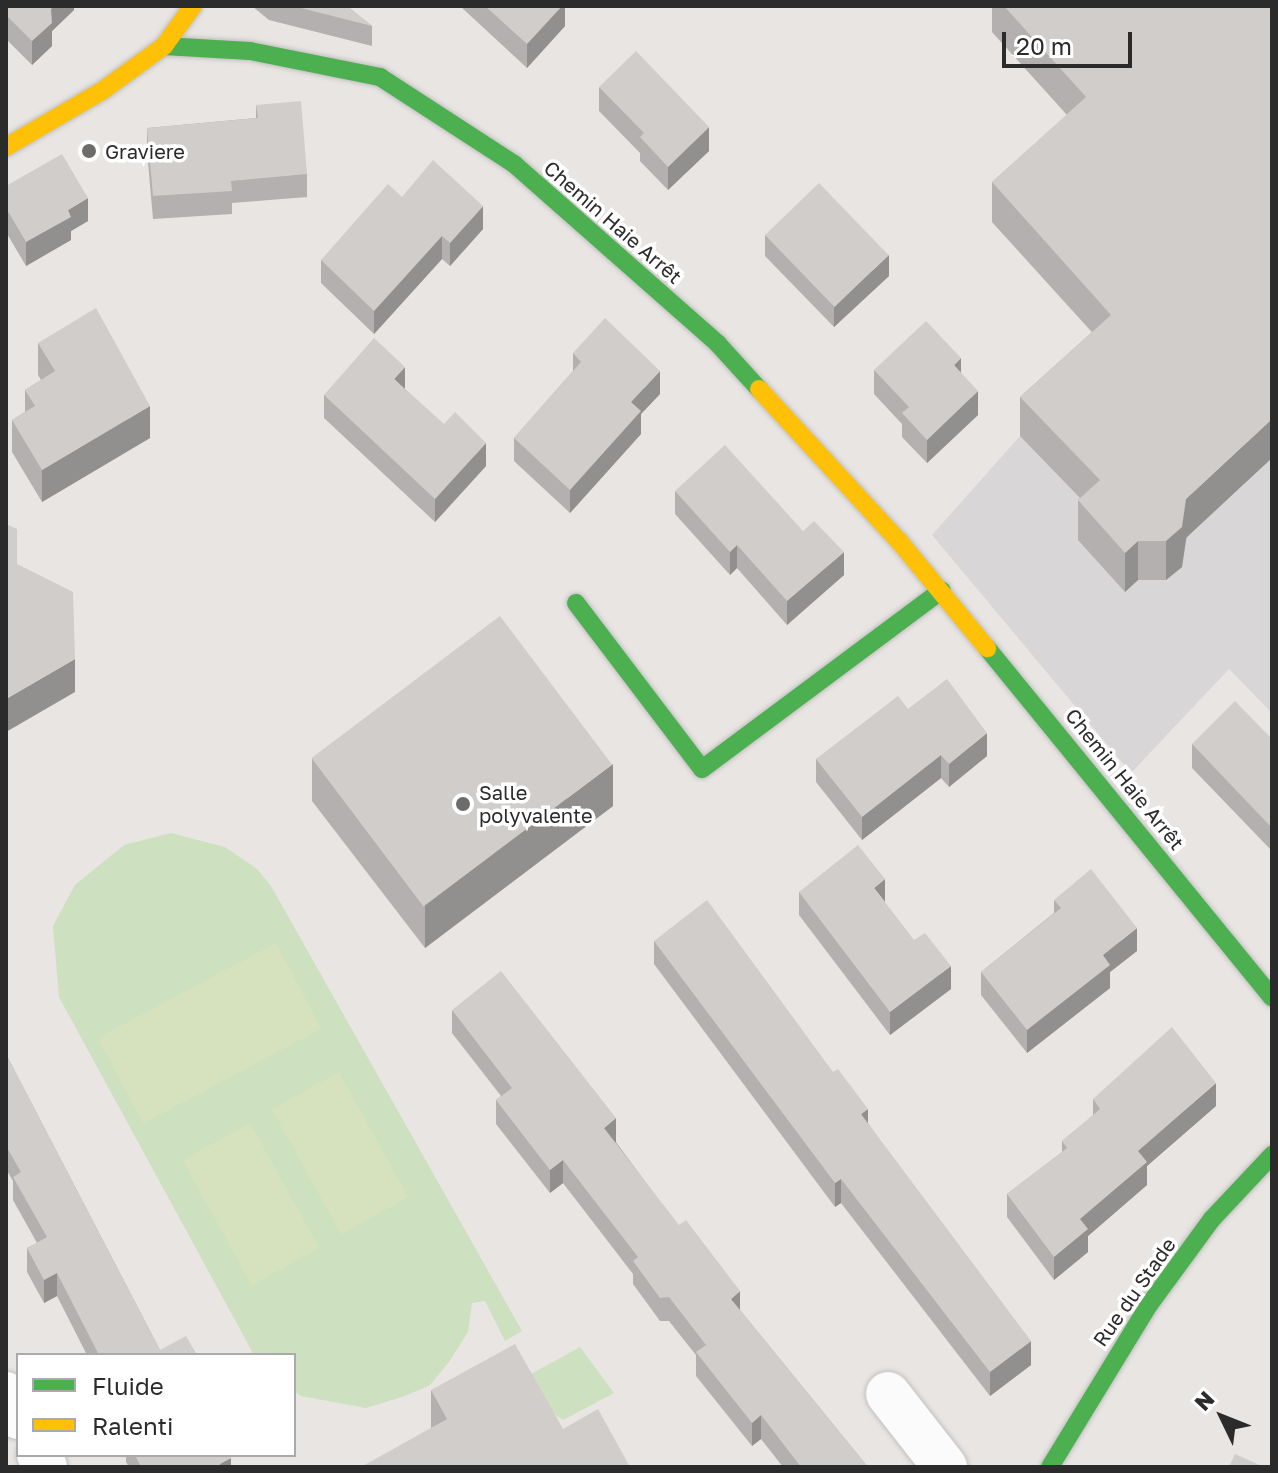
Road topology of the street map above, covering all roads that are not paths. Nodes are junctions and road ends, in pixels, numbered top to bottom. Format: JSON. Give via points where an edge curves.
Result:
{"nodes":[{"id":1,"x":193,"y":6,"type":"edge"},
{"id":2,"x":164,"y":46,"type":"junction"},
{"id":3,"x":6,"y":147,"type":"edge"},
{"id":4,"x":942,"y":590,"type":"junction"},
{"id":5,"x":576,"y":603,"type":"dead end"},
{"id":6,"x":1272,"y":998,"type":"edge"},
{"id":7,"x":1272,"y":1155,"type":"edge"},
{"id":8,"x":6,"y":1394,"type":"edge"},
{"id":9,"x":888,"y":1394,"type":"dead end"},
{"id":10,"x":16,"y":1413,"type":"edge"},
{"id":11,"x":945,"y":1467,"type":"edge"},
{"id":12,"x":1050,"y":1467,"type":"edge"}],
"edges":[{"from":1,"to":2,"type":"street"},
{"from":2,"to":3,"type":"street","via":[[102,91]]},
{"from":2,"to":4,"type":"street","name":"Chemin Haie Arrêt","via":[[250,51],[380,77],[514,164],[718,344]]},
{"from":4,"to":5,"type":"street","via":[[702,769]]},
{"from":4,"to":6,"type":"street","name":"Chemin Haie Arrêt"},
{"from":7,"to":12,"type":"street","name":"Rue du Stade","via":[[1212,1219],[1149,1305]]},
{"from":8,"to":10,"type":"street"},
{"from":9,"to":11,"type":"street"}]}
